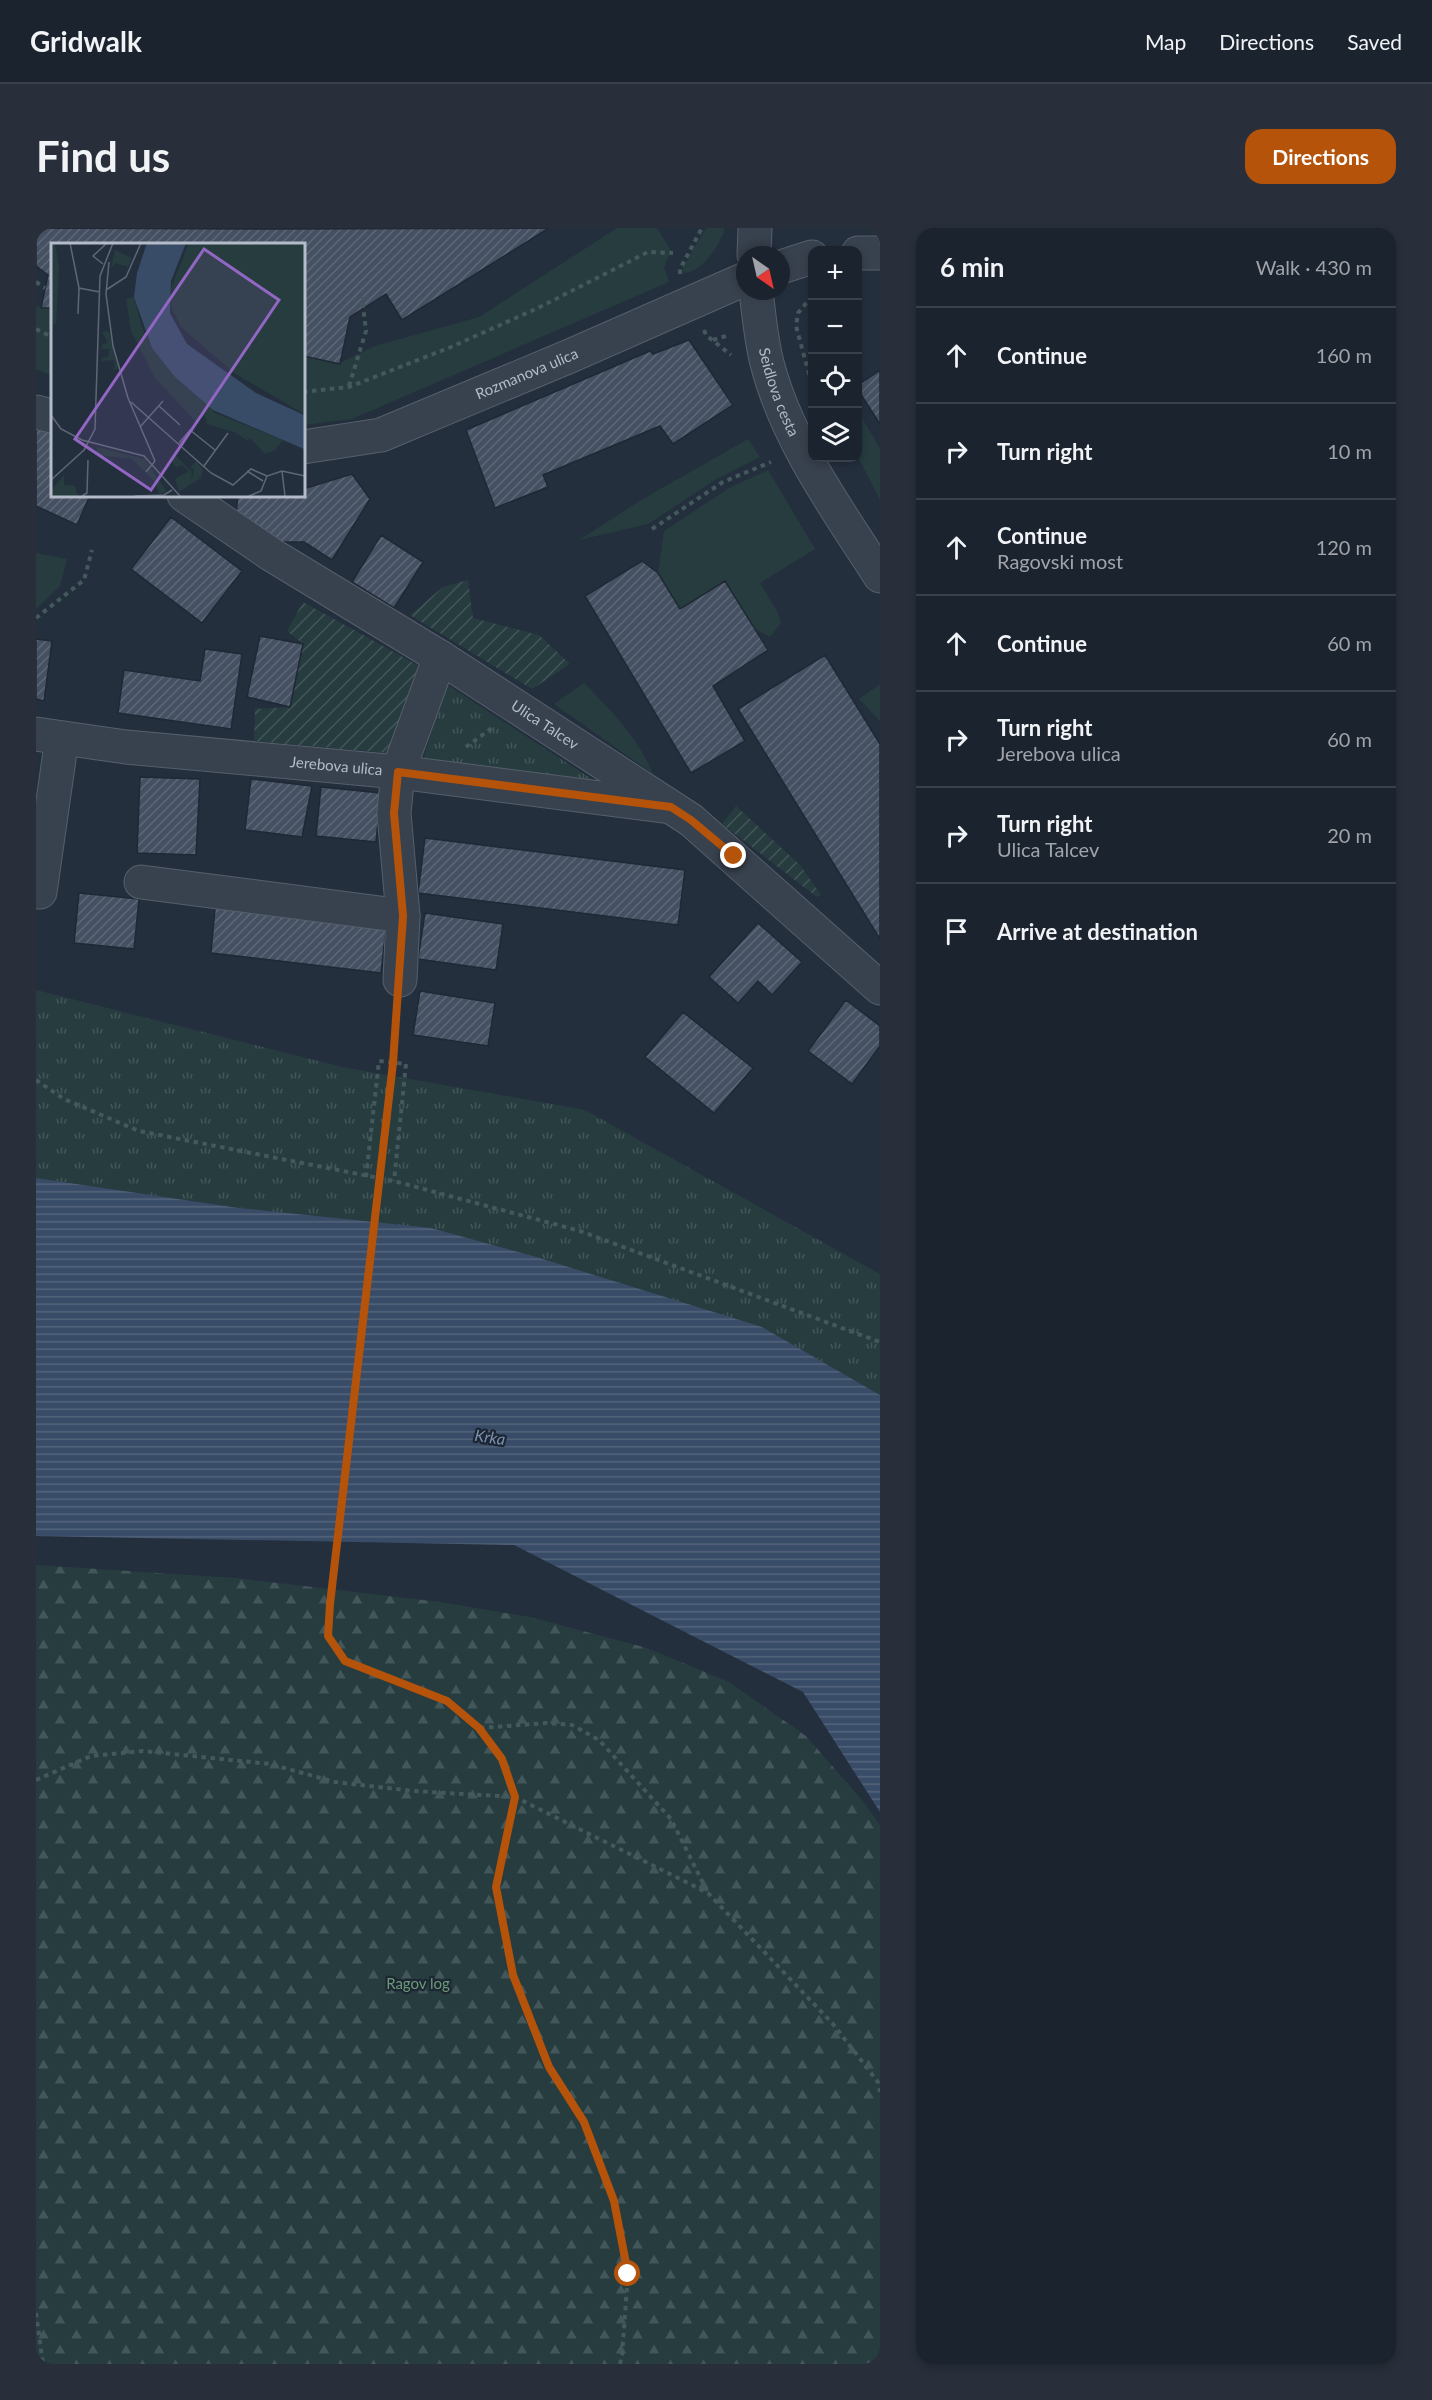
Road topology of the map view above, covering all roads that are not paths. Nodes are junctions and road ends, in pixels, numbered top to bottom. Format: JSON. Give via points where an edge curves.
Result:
{"nodes":[{"id":1,"x":755,"y":228,"type":"edge"},
{"id":2,"x":754,"y":246,"type":"edge"},
{"id":3,"x":862,"y":253,"type":"edge"},
{"id":4,"x":880,"y":253,"type":"edge"},
{"id":5,"x":808,"y":259,"type":"edge"},
{"id":6,"x":790,"y":264,"type":"edge"},
{"id":7,"x":736,"y":283,"type":"edge"},
{"id":8,"x":757,"y":300,"type":"edge"},
{"id":9,"x":36,"y":412,"type":"edge"},
{"id":10,"x":51,"y":416,"type":"edge"},
{"id":11,"x":304,"y":447,"type":"edge"},
{"id":12,"x":185,"y":496,"type":"edge"},
{"id":13,"x":880,"y":576,"type":"edge"},
{"id":14,"x":440,"y":657,"type":"junction"},
{"id":15,"x":49,"y":736,"type":"edge"},
{"id":16,"x":398,"y":772,"type":"junction"},
{"id":17,"x":671,"y":807,"type":"junction"},
{"id":18,"x":141,"y":882,"type":"dead end"},
{"id":19,"x":36,"y":892,"type":"edge"},
{"id":20,"x":403,"y":916,"type":"junction"},
{"id":21,"x":400,"y":980,"type":"road end"},
{"id":22,"x":880,"y":988,"type":"edge"}],
"edges":[{"from":1,"to":2,"type":"street"},
{"from":3,"to":4,"type":"street"},
{"from":5,"to":6,"type":"street"},
{"from":7,"to":11,"type":"street","name":"Rozmanova ulica","via":[[381,435]]},
{"from":8,"to":13,"type":"street","name":"Seidlova cesta","via":[[767,364],[788,425]]},
{"from":9,"to":10,"type":"street"},
{"from":12,"to":14,"type":"street","name":"Ulica Talcev","via":[[272,555]]},
{"from":14,"to":16,"type":"street"},
{"from":14,"to":17,"type":"street","name":"Ulica Talcev"},
{"from":15,"to":16,"type":"street","name":"Jerebova ulica","via":[[126,747]]},
{"from":15,"to":19,"type":"street","via":[[40,892]]},
{"from":16,"to":17,"type":"street","name":"Jerebova ulica"},
{"from":16,"to":20,"type":"street","via":[[394,813]]},
{"from":17,"to":22,"type":"street","name":"Ulica Talcev","via":[[734,856]]},
{"from":18,"to":20,"type":"street"},
{"from":20,"to":21,"type":"street"}]}
